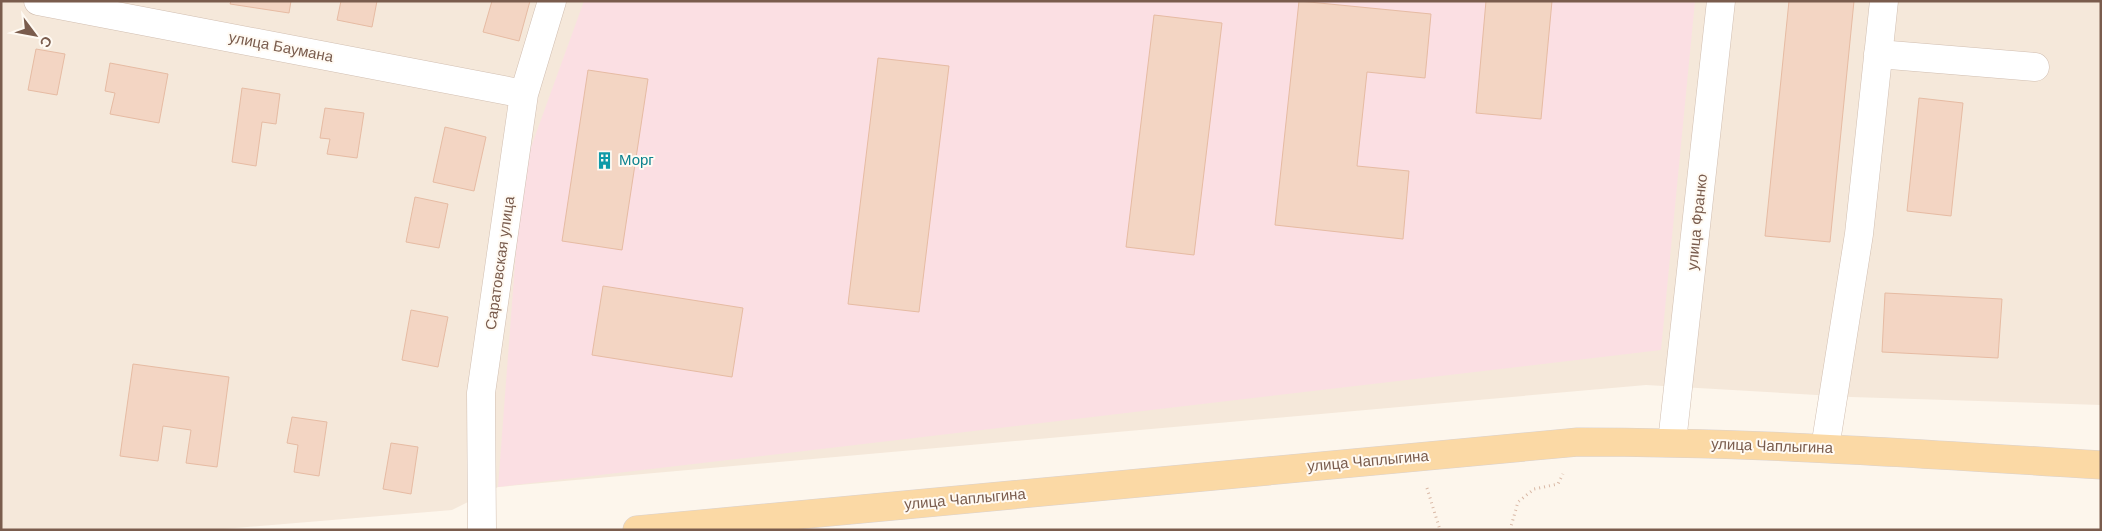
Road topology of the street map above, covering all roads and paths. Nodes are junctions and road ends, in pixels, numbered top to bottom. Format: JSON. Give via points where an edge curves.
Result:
{"nodes":[{"id":1,"x":38,"y":1,"type":"edge"},
{"id":2,"x":552,"y":1,"type":"edge"},
{"id":3,"x":1721,"y":1,"type":"edge"},
{"id":4,"x":1884,"y":1,"type":"edge"},
{"id":5,"x":1878,"y":54,"type":"junction"},
{"id":6,"x":2035,"y":67,"type":"dead end"},
{"id":7,"x":524,"y":94,"type":"junction"},
{"id":8,"x":1578,"y":442,"type":"junction"},
{"id":9,"x":1672,"y":442,"type":"junction"},
{"id":10,"x":1825,"y":448,"type":"junction"},
{"id":11,"x":1415,"y":457,"type":"junction"},
{"id":12,"x":2101,"y":465,"type":"edge"},
{"id":13,"x":482,"y":530,"type":"edge"},
{"id":14,"x":638,"y":530,"type":"edge"},
{"id":15,"x":1440,"y":530,"type":"edge"},
{"id":16,"x":1510,"y":530,"type":"edge"}],
"edges":[{"from":1,"to":7,"type":"street","name":"улица Баумана"},
{"from":2,"to":7,"type":"street","name":"Саратовская улица"},
{"from":3,"to":9,"type":"street","name":"улица Франко"},
{"from":4,"to":5,"type":"street"},
{"from":5,"to":6,"type":"street"},
{"from":5,"to":10,"type":"street","via":[[1858,234]]},
{"from":7,"to":13,"type":"street","name":"Саратовская улица","via":[[481,393]]},
{"from":8,"to":9,"type":"main road","name":"улица Чаплыгина"},
{"from":8,"to":11,"type":"main road","name":"улица Чаплыгина"},
{"from":8,"to":16,"type":"path","via":[[1558,484],[1534,490],[1518,502]]},
{"from":9,"to":10,"type":"main road","name":"улица Чаплыгина"},
{"from":10,"to":12,"type":"main road","name":"улица Чаплыгина"},
{"from":11,"to":14,"type":"main road","name":"улица Чаплыгина"},
{"from":11,"to":15,"type":"path"}]}
